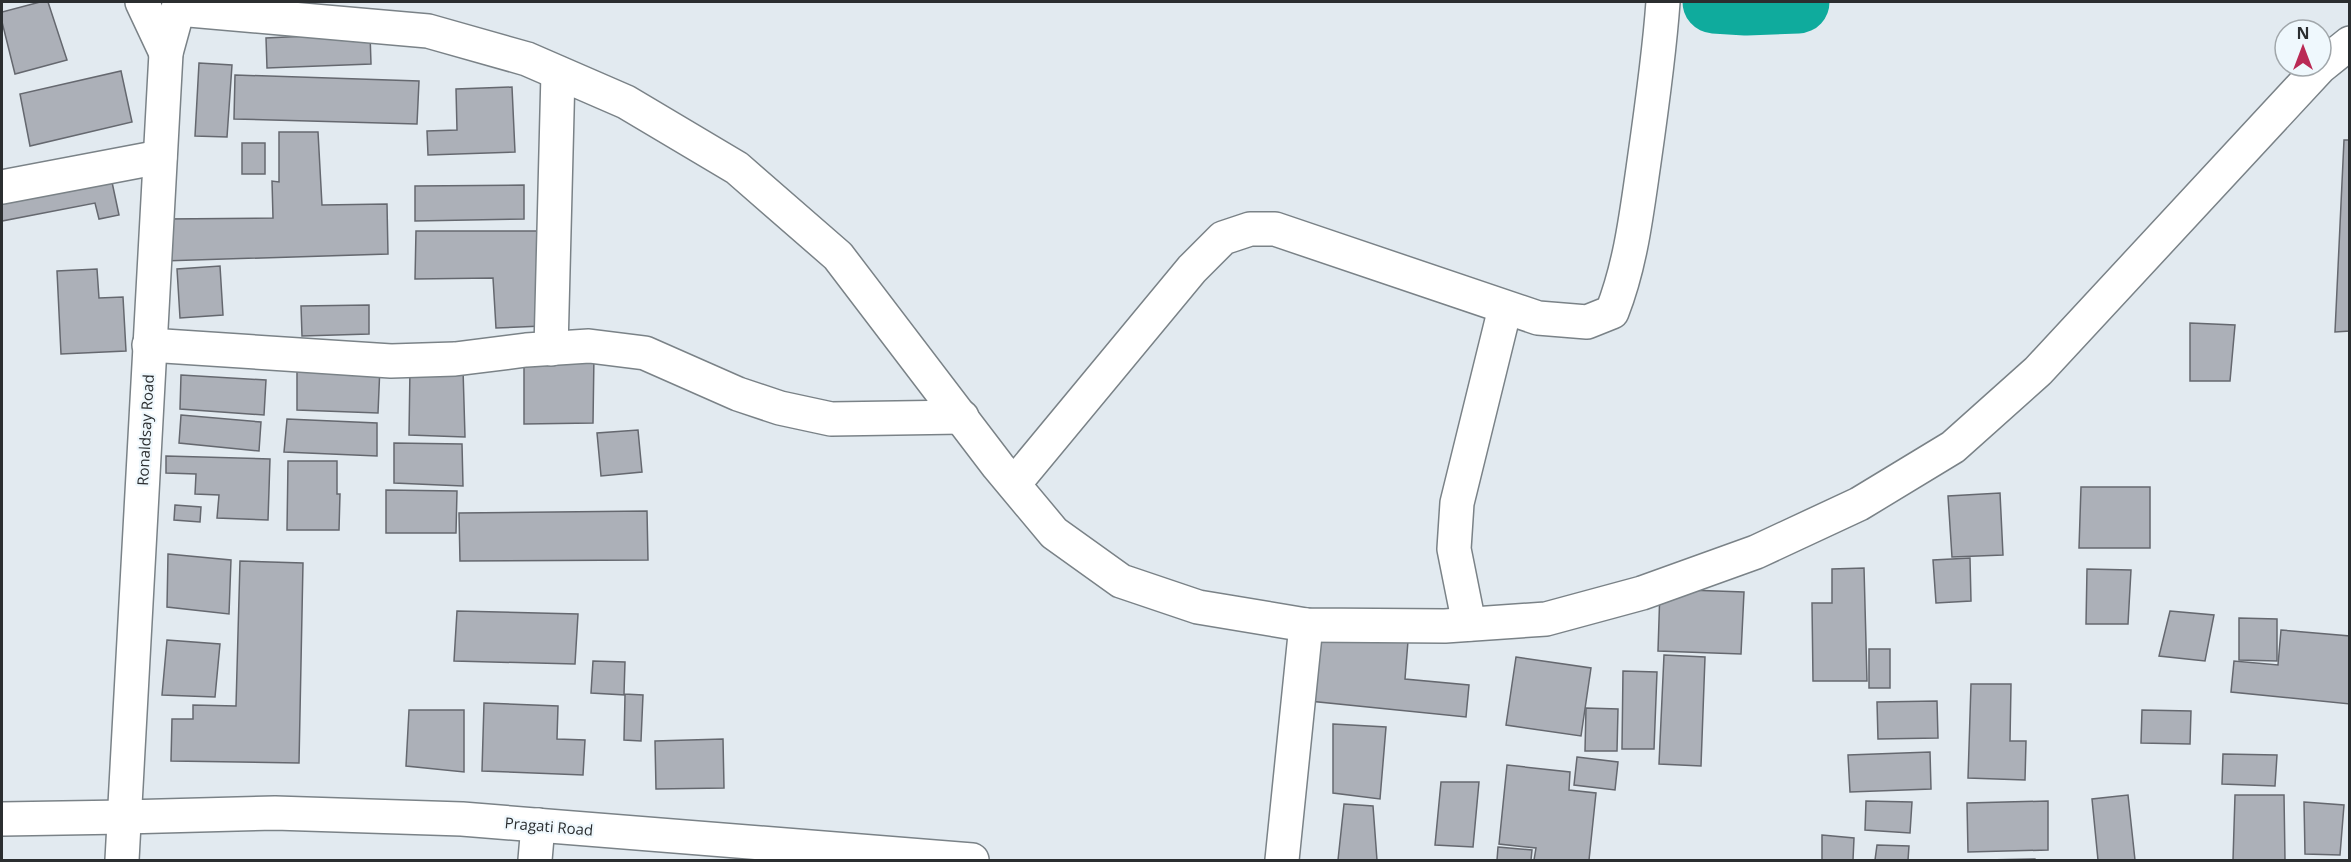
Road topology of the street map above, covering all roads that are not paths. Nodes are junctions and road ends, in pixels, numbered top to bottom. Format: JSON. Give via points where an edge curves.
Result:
{"nodes":[{"id":1,"x":141,"y":2,"type":"edge"},
{"id":2,"x":1663,"y":2,"type":"edge"},
{"id":3,"x":179,"y":5,"type":"edge"},
{"id":4,"x":2349,"y":43,"type":"edge"},
{"id":5,"x":166,"y":53,"type":"junction"},
{"id":6,"x":558,"y":73,"type":"junction"},
{"id":7,"x":160,"y":157,"type":"junction"},
{"id":8,"x":2,"y":187,"type":"edge"},
{"id":9,"x":1505,"y":308,"type":"junction"},
{"id":10,"x":149,"y":345,"type":"junction"},
{"id":11,"x":551,"y":349,"type":"junction"},
{"id":12,"x":962,"y":417,"type":"junction"},
{"id":13,"x":1014,"y":484,"type":"junction"},
{"id":14,"x":1469,"y":624,"type":"junction"},
{"id":15,"x":1306,"y":625,"type":"junction"},
{"id":16,"x":124,"y":817,"type":"junction"},
{"id":17,"x":2,"y":819,"type":"edge"},
{"id":18,"x":538,"y":825,"type":"junction"},
{"id":19,"x":862,"y":856,"type":"edge"},
{"id":20,"x":122,"y":861,"type":"edge"},
{"id":21,"x":535,"y":861,"type":"edge"},
{"id":22,"x":972,"y":861,"type":"edge"},
{"id":23,"x":1282,"y":861,"type":"edge"}],
"edges":[{"from":1,"to":5,"type":"street"},
{"from":2,"to":9,"type":"street","via":[[1659,57],[1632,243],[1612,312],[1587,322],[1538,318]]},
{"from":3,"to":5,"type":"street","name":"Ronaldsay Road"},
{"from":3,"to":6,"type":"street","via":[[428,31],[527,59]]},
{"from":4,"to":14,"type":"street","via":[[2320,67],[2038,371],[1953,447],[1859,504],[1756,552],[1641,592],[1546,619]]},
{"from":5,"to":7,"type":"street","name":"Ronaldsay Road"},
{"from":6,"to":11,"type":"street"},
{"from":6,"to":12,"type":"street","via":[[626,102],[737,168],[838,256]]},
{"from":7,"to":8,"type":"street"},
{"from":7,"to":10,"type":"street","name":"Ronaldsay Road"},
{"from":9,"to":13,"type":"street","via":[[1275,229],[1250,229],[1223,238],[1192,269]]},
{"from":9,"to":14,"type":"street","via":[[1457,503],[1454,549]]},
{"from":10,"to":11,"type":"street","via":[[392,361]]},
{"from":10,"to":16,"type":"street","name":"Ronaldsay Road"},
{"from":11,"to":12,"type":"street","via":[[589,346],[645,353],[738,394],[831,419]]},
{"from":12,"to":13,"type":"street"},
{"from":13,"to":15,"type":"street","via":[[1054,533],[1120,581],[1198,607]]},
{"from":14,"to":15,"type":"street"},
{"from":15,"to":23,"type":"street"},
{"from":16,"to":17,"type":"street","name":"Pragati Road"},
{"from":16,"to":18,"type":"street","name":"Pragati Road","via":[[275,813]]},
{"from":16,"to":20,"type":"street","name":"Ronaldsay Road"},
{"from":18,"to":19,"type":"street","name":"Pragati Road"},
{"from":18,"to":21,"type":"street"},
{"from":19,"to":22,"type":"street","name":"Pragati Road"}]}
